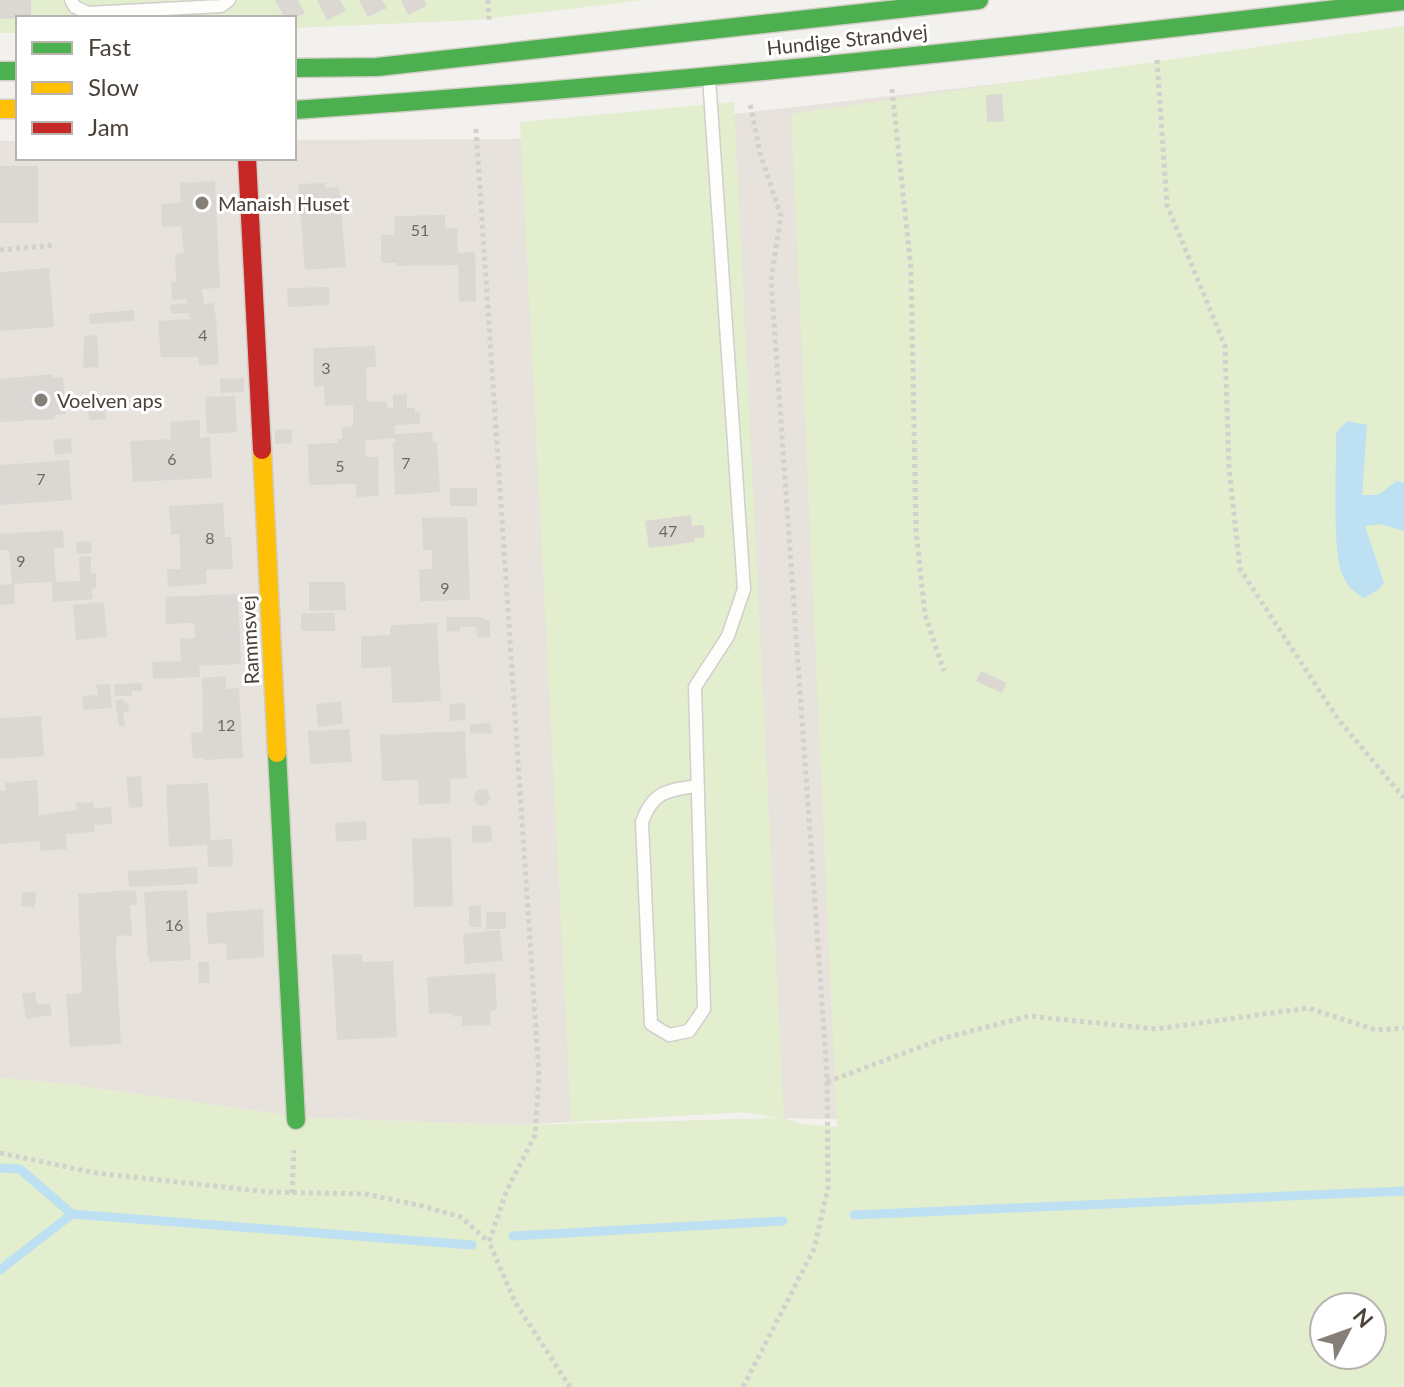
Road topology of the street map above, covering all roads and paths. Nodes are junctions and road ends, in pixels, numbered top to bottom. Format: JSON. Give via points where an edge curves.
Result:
{"nodes":[{"id":1,"x":71,"y":0,"type":"edge"},
{"id":2,"x":229,"y":0,"type":"edge"},
{"id":3,"x":979,"y":0,"type":"edge"},
{"id":4,"x":1404,"y":1,"type":"edge"},
{"id":5,"x":1361,"y":3,"type":"edge"},
{"id":6,"x":1155,"y":31,"type":"junction"},
{"id":7,"x":888,"y":57,"type":"junction"},
{"id":8,"x":296,"y":68,"type":"edge"},
{"id":9,"x":744,"y":71,"type":"junction"},
{"id":10,"x":709,"y":74,"type":"junction"},
{"id":11,"x":473,"y":98,"type":"junction"},
{"id":12,"x":296,"y":110,"type":"edge"},
{"id":13,"x":247,"y":160,"type":"edge"},
{"id":14,"x":56,"y":245,"type":"dead end"},
{"id":15,"x":0,"y":250,"type":"edge"},
{"id":16,"x":944,"y":671,"type":"dead end"},
{"id":17,"x":698,"y":786,"type":"junction"},
{"id":18,"x":1404,"y":798,"type":"edge"},
{"id":19,"x":1404,"y":1028,"type":"edge"},
{"id":20,"x":827,"y":1082,"type":"junction"},
{"id":21,"x":296,"y":1120,"type":"joint"},
{"id":22,"x":0,"y":1153,"type":"edge"},
{"id":23,"x":292,"y":1193,"type":"junction"},
{"id":24,"x":489,"y":1242,"type":"junction"},
{"id":25,"x":570,"y":1387,"type":"edge"},
{"id":26,"x":743,"y":1387,"type":"edge"}],
"edges":[{"from":1,"to":2,"type":"lane","via":[[88,13],[221,6]]},
{"from":3,"to":8,"type":"main road","name":"Hundige Strandvej","via":[[377,67]]},
{"from":4,"to":5,"type":"main road","name":"Hundige Strandvej"},
{"from":5,"to":6,"type":"main road","name":"Hundige Strandvej"},
{"from":6,"to":7,"type":"main road","name":"Hundige Strandvej"},
{"from":6,"to":18,"type":"path","via":[[1167,205],[1225,346],[1229,468],[1240,569],[1338,719]]},
{"from":7,"to":9,"type":"main road","name":"Hundige Strandvej"},
{"from":7,"to":16,"type":"path","via":[[911,269],[916,530],[925,615]]},
{"from":9,"to":10,"type":"main road","name":"Hundige Strandvej"},
{"from":9,"to":20,"type":"path","via":[[760,153],[781,216],[771,280]]},
{"from":10,"to":11,"type":"main road","name":"Hundige Strandvej"},
{"from":10,"to":17,"type":"lane","via":[[744,589],[728,636],[695,687]]},
{"from":11,"to":12,"type":"main road","name":"Hundige Strandvej"},
{"from":11,"to":24,"type":"path","via":[[539,1076],[535,1135],[506,1192]]},
{"from":13,"to":21,"type":"main road","name":"Rammsvej"},
{"from":14,"to":15,"type":"path"},
{"from":17,"to":17,"type":"lane","via":[[667,790],[648,805],[642,822],[651,1024],[669,1035],[689,1031],[704,1009]]},
{"from":19,"to":20,"type":"path","via":[[1376,1030],[1308,1008],[1156,1029],[1029,1016],[944,1038]]},
{"from":20,"to":26,"type":"path","via":[[828,1188],[814,1249]]},
{"from":21,"to":23,"type":"path"},
{"from":22,"to":23,"type":"path","via":[[96,1173]]},
{"from":23,"to":24,"type":"path","via":[[366,1194],[422,1206],[461,1217]]},
{"from":24,"to":25,"type":"path","via":[[515,1302]]}]}
